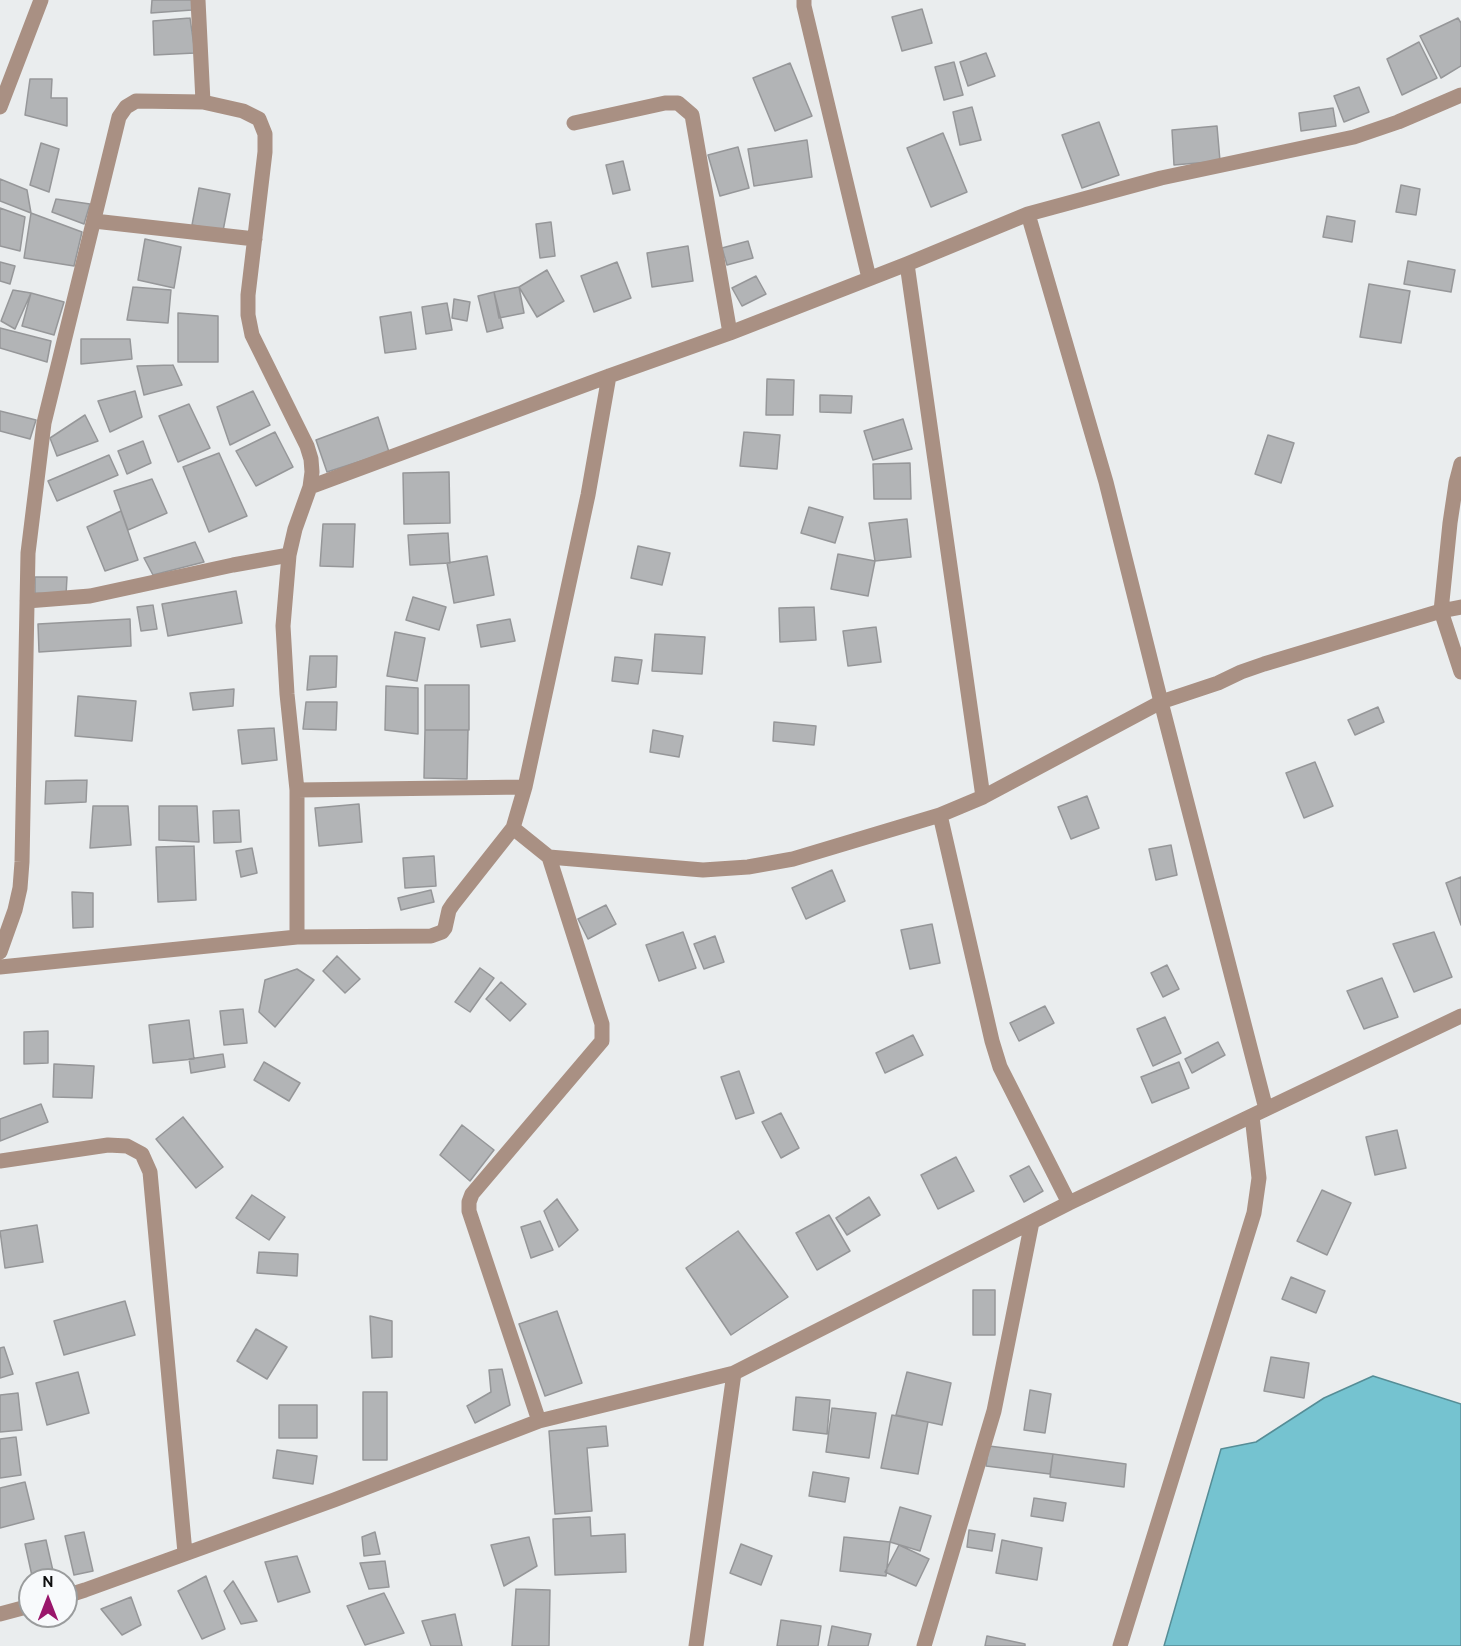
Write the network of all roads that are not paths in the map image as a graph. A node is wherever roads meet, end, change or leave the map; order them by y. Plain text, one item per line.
1 (41, 0) edge
2 (198, 0) edge
3 (804, 0) edge
4 (1461, 95) edge
5 (203, 102) junction
6 (1, 103) edge
7 (574, 123) dead end
8 (1028, 214) junction
9 (94, 221) junction
10 (255, 239) junction
11 (907, 264) junction
12 (870, 278) junction
13 (730, 333) junction
14 (609, 376) junction
15 (1461, 464) edge
16 (310, 487) junction
17 (289, 555) junction
18 (27, 601) junction
19 (1461, 607) edge
20 (1441, 611) junction
21 (1461, 672) edge
22 (1161, 702) junction
23 (525, 787) junction
24 (297, 790) junction
25 (983, 798) junction
26 (940, 815) junction
27 (513, 828) junction
28 (549, 857) junction
29 (297, 937) junction
30 (0, 952) edge
31 (0, 967) edge
32 (1461, 1016) edge
33 (1258, 1113) junction
34 (0, 1161) edge
35 (1069, 1203) junction
36 (1032, 1222) junction
37 (734, 1373) junction
38 (539, 1421) junction
39 (185, 1553) junction
40 (78, 1592) edge
41 (18, 1609) edge
42 (0, 1614) edge
43 (696, 1646) edge
44 (924, 1646) edge
45 (1120, 1646) edge

1 - 6 street
2 - 5 street
3 - 12 street
4 - 8 street
5 - 9 street
5 - 10 street
7 - 13 street
8 - 11 street
8 - 22 street
9 - 10 street
9 - 18 street
10 - 16 street
11 - 12 street
11 - 25 street
12 - 13 street
13 - 14 street
14 - 16 street
14 - 23 street
15 - 20 street
16 - 17 street
17 - 18 street
17 - 24 street
18 - 30 street
19 - 20 street
20 - 21 street
20 - 22 street
22 - 25 street
22 - 33 street
23 - 24 street
23 - 27 street
24 - 29 street
25 - 26 street
26 - 28 street
26 - 35 street
27 - 28 street
27 - 29 street
28 - 38 street
29 - 31 street
32 - 33 street
33 - 35 street
33 - 45 street
34 - 39 street
35 - 36 street
36 - 37 street
36 - 44 street
37 - 38 street
37 - 43 street
38 - 39 street
39 - 40 street
41 - 42 street

